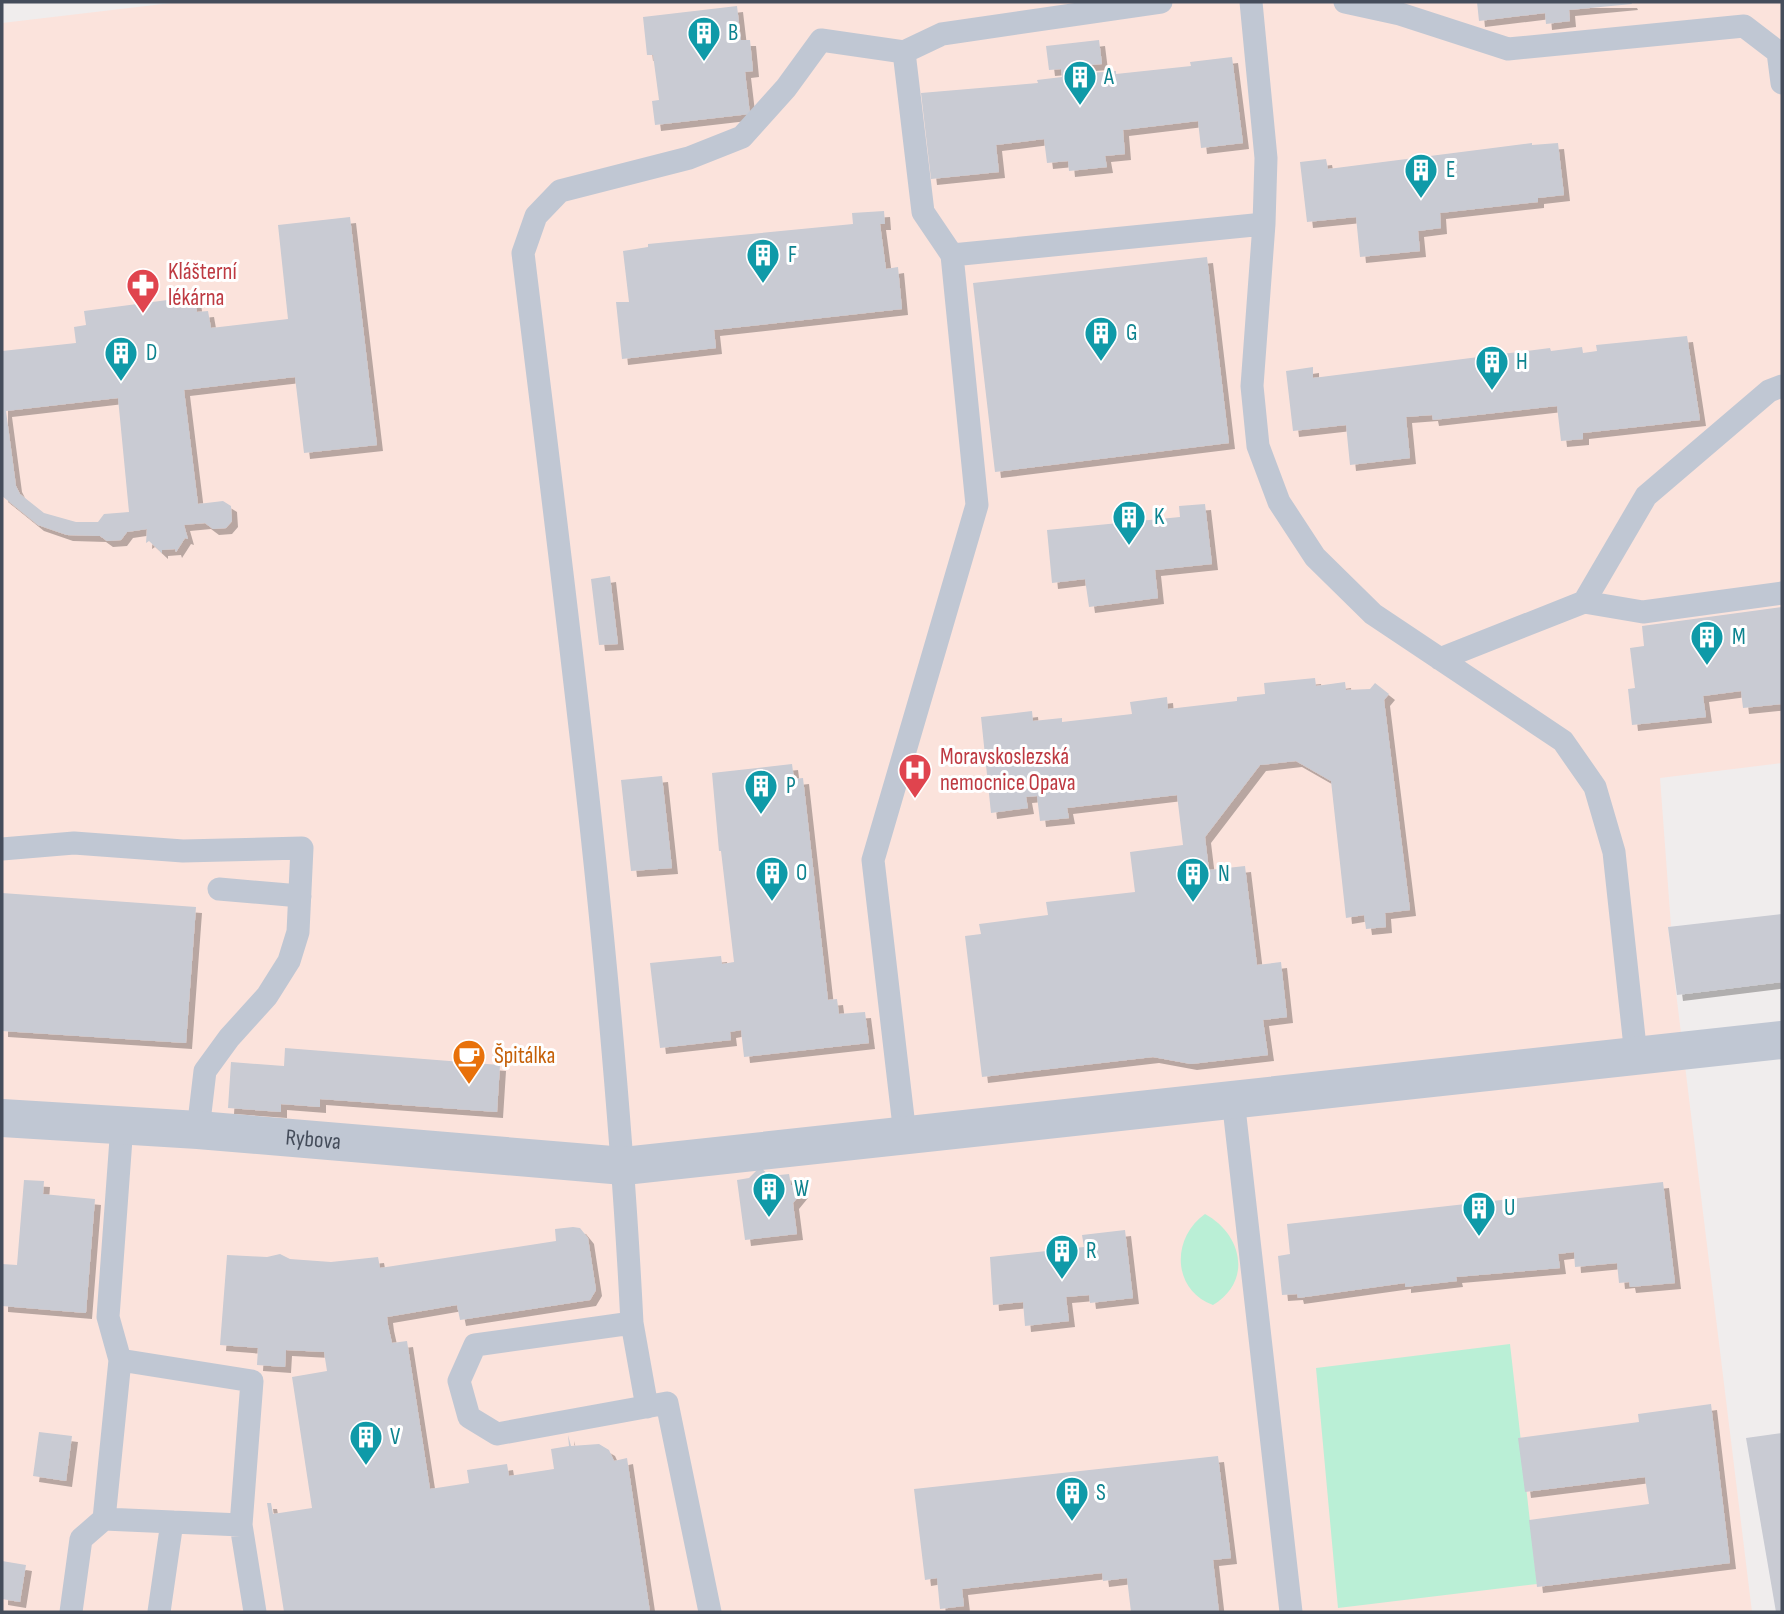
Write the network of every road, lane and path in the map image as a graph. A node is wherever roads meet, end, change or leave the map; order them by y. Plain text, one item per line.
1 (1161, 2) edge
2 (1251, 2) edge
3 (1345, 2) edge
4 (1067, 9) edge
5 (904, 52) junction
6 (1782, 83) edge
7 (1264, 223) junction
8 (952, 256) junction
9 (1782, 386) edge
10 (1782, 593) edge
11 (1584, 601) junction
12 (1440, 659) junction
13 (2, 849) edge
14 (219, 889) dead end
15 (300, 897) junction
16 (1782, 1040) edge
17 (1636, 1056) junction
18 (1233, 1100) junction
19 (2, 1118) edge
20 (122, 1125) junction
21 (198, 1130) junction
22 (905, 1135) junction
23 (624, 1166) junction
24 (632, 1323) junction
25 (120, 1360) junction
26 (647, 1407) junction
27 (104, 1519) junction
28 (172, 1522) junction
29 (241, 1525) junction
30 (71, 1612) edge
31 (159, 1612) edge
32 (256, 1612) edge
33 (710, 1612) edge
34 (1291, 1612) edge

1 - 4 lane
2 - 7 lane
3 - 6 lane
4 - 5 lane
5 - 8 lane
5 - 23 lane
7 - 8 lane
7 - 12 lane
8 - 22 lane
9 - 11 lane
10 - 11 lane
11 - 12 lane
12 - 17 lane
13 - 15 lane
14 - 15 lane
15 - 21 lane
16 - 17 street, Rybova
17 - 18 street, Rybova
18 - 22 street, Rybova
18 - 34 lane
19 - 20 street, Rybova
20 - 21 street, Rybova
20 - 25 lane
21 - 23 street, Rybova
22 - 23 street, Rybova
23 - 24 lane
24 - 26 lane
24 - 26 lane
25 - 27 lane
25 - 29 lane
26 - 33 lane
27 - 28 lane
27 - 30 lane
28 - 29 lane
28 - 31 lane
29 - 32 lane

